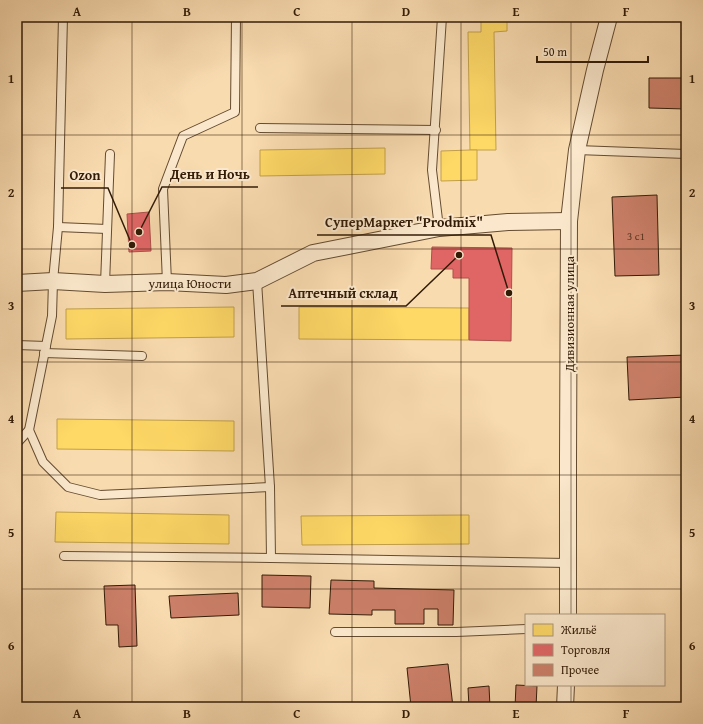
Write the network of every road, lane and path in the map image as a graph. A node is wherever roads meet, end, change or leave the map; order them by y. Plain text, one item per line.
1 (63, 17) edge
2 (236, 17) edge
3 (442, 17) edge
4 (609, 17) edge
5 (260, 128) dead end
6 (436, 130) junction
7 (577, 150) junction
8 (110, 154) dead end
9 (686, 154) edge
10 (569, 221) junction
11 (58, 227) junction
12 (439, 228) junction
13 (107, 229) junction
14 (54, 281) junction
15 (256, 281) junction
16 (167, 282) junction
17 (17, 283) edge
18 (105, 284) junction
19 (17, 345) edge
20 (45, 350) junction
21 (142, 356) dead end
22 (29, 430) junction
23 (17, 443) edge
24 (270, 487) junction
25 (64, 556) dead end
26 (272, 558) junction
27 (567, 563) junction
28 (568, 614) edge
29 (525, 629) edge
30 (335, 632) dead end
31 (566, 686) edge
32 (565, 707) edge

1 - 11 lane
2 - 16 lane
3 - 6 lane
4 - 7 street, Дивизионная улица
5 - 6 lane
6 - 12 lane
7 - 9 lane
7 - 10 street, Дивизионная улица
8 - 13 lane
10 - 12 street, улица Юности
10 - 27 street, Дивизионная улица
11 - 13 lane
11 - 14 lane
12 - 15 street, улица Юности
13 - 18 lane
14 - 17 street, улица Юности
14 - 18 street, улица Юности
14 - 20 lane
15 - 16 street, улица Юности
15 - 24 lane
16 - 18 street, улица Юности
19 - 20 lane
20 - 21 lane
20 - 22 lane
22 - 23 lane
22 - 24 lane
24 - 26 lane
25 - 26 lane
26 - 27 lane
27 - 28 street, Дивизионная улица
29 - 30 lane
31 - 32 street

